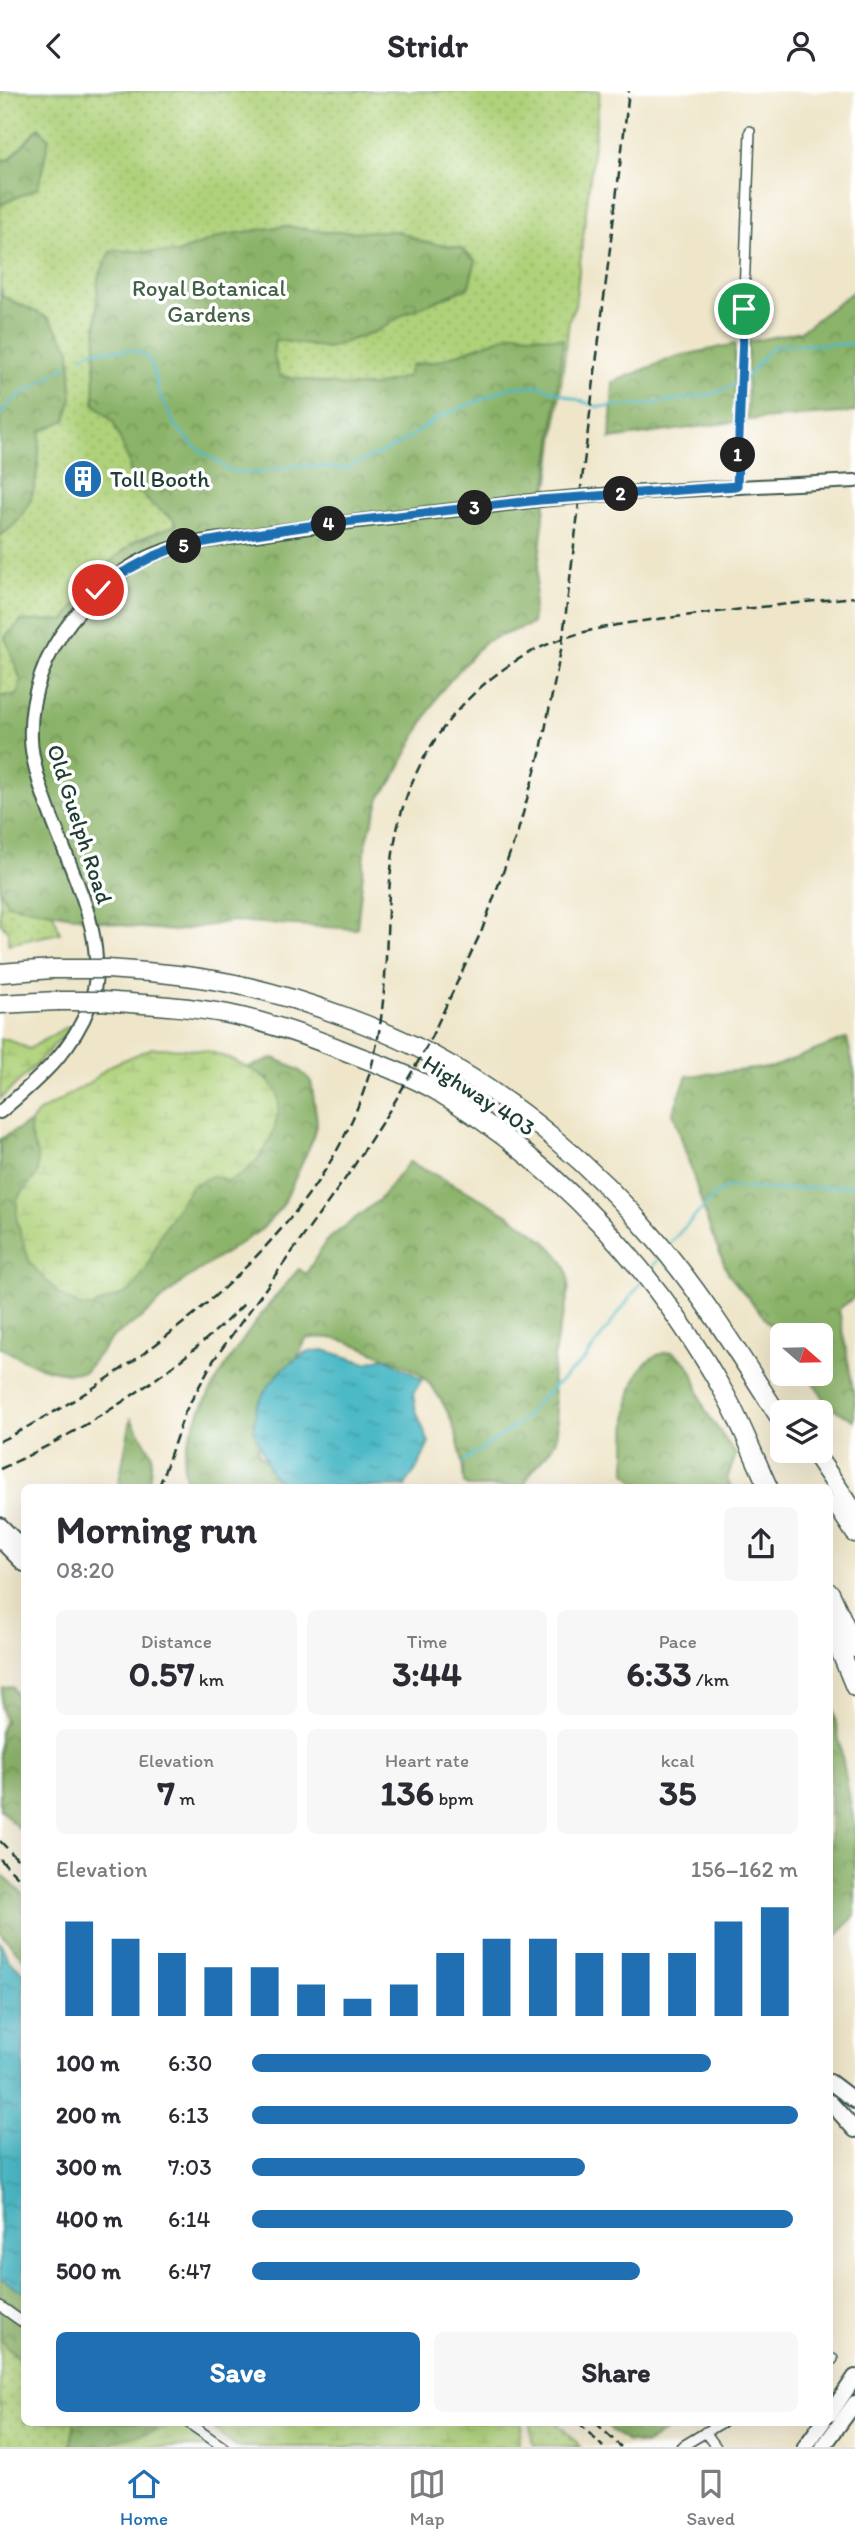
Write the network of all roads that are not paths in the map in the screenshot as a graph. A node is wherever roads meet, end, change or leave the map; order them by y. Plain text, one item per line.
1 (750, 131) dead end
2 (855, 481) edge
3 (737, 486) junction
4 (0, 973) edge
5 (0, 1004) edge
6 (0, 1112) edge
7 (719, 1323) junction
8 (778, 1400) edge
9 (770, 1402) edge
10 (742, 1429) junction
11 (810, 1463) edge
12 (821, 1463) edge
13 (767, 1484) edge
14 (778, 1484) edge
15 (823, 1484) edge
16 (833, 1499) edge
17 (855, 1513) edge
18 (0, 1525) edge
19 (855, 1533) edge
20 (0, 1541) edge
21 (21, 1546) edge
22 (21, 1561) edge
23 (833, 1600) edge
24 (833, 1633) edge
25 (855, 1648) edge
26 (855, 1686) edge
27 (833, 2084) edge
28 (855, 2101) edge
29 (833, 2105) edge
30 (855, 2130) edge
31 (0, 2306) edge
32 (21, 2321) edge
33 (855, 2377) edge
34 (855, 2403) edge
35 (833, 2410) edge
36 (193, 2426) edge
37 (716, 2426) edge
38 (820, 2426) edge
39 (705, 2432) junction
40 (223, 2447) edge
41 (681, 2447) edge
42 (716, 2447) edge
43 (805, 2447) edge
44 (823, 2447) edge

1 - 3 street
2 - 3 street, Old Guelph Road
3 - 6 street, Old Guelph Road, bridge
4 - 7 highway, Highway 403, bridge
5 - 10 highway, Highway 403, bridge
7 - 8 highway
7 - 9 highway, Highway 403
10 - 13 highway, Highway 403
10 - 14 highway
11 - 15 highway
12 - 17 highway
16 - 19 highway
18 - 21 main road
20 - 22 main road
23 - 25 highway
24 - 26 highway
27 - 28 main road
29 - 30 main road
31 - 32 street
33 - 35 main road
34 - 44 main road
36 - 40 street
37 - 39 street
38 - 43 main road
39 - 41 street
39 - 42 street

